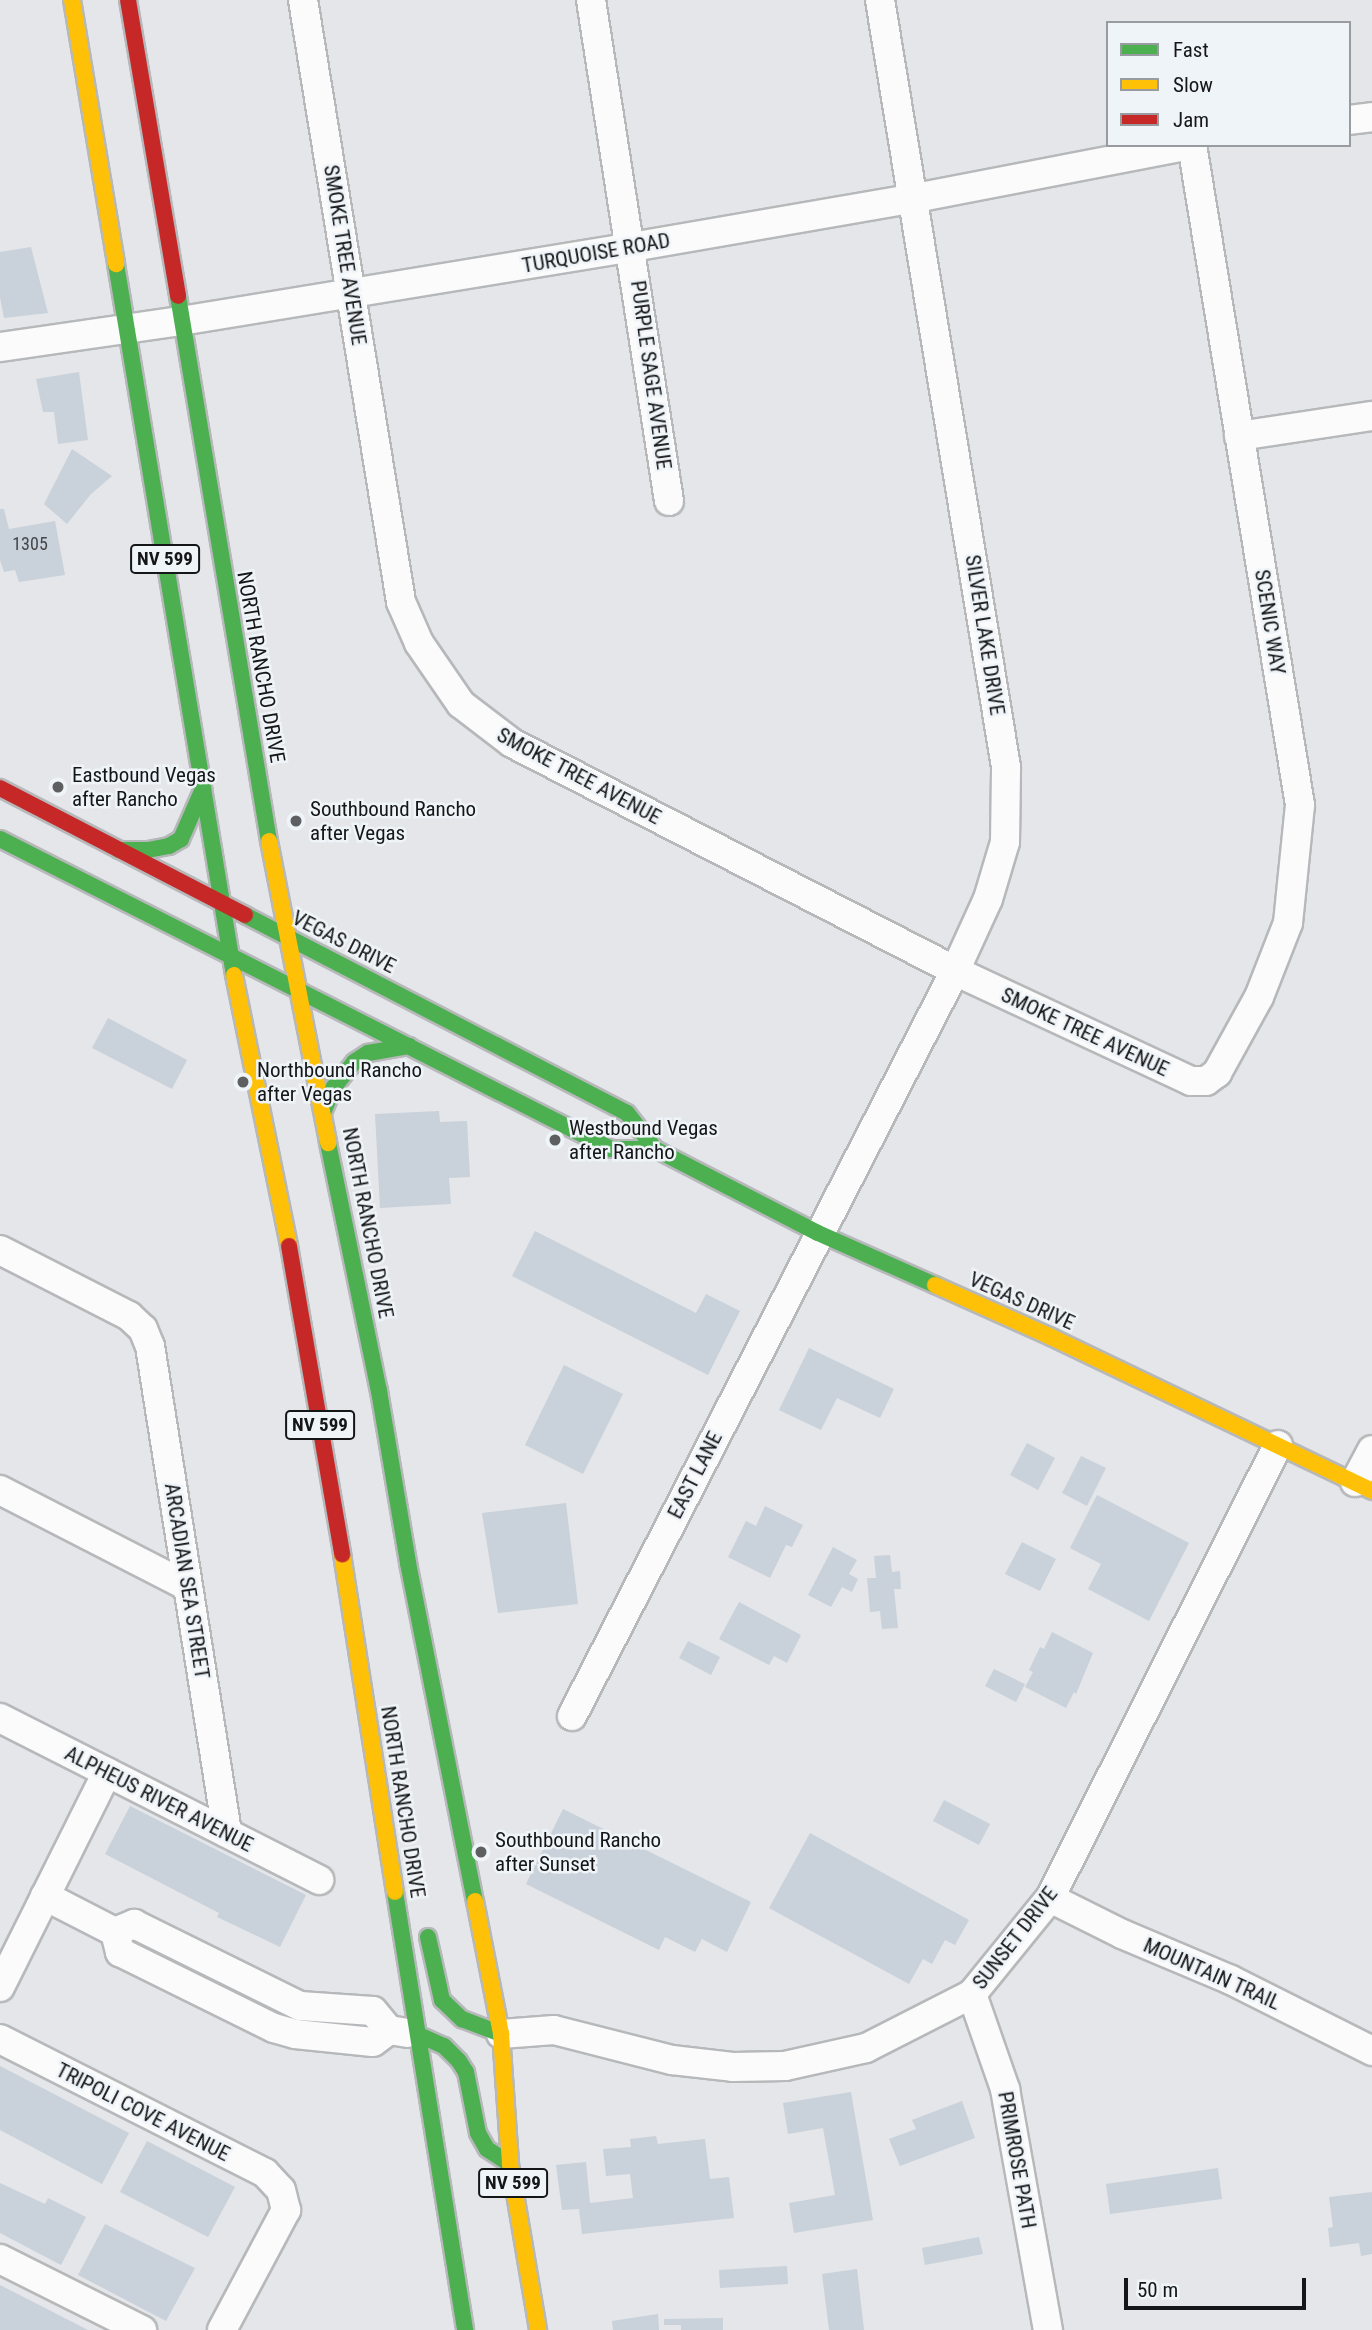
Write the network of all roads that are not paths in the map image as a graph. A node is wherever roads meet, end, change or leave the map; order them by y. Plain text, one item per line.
1 (72, 0) edge
2 (128, 0) edge
3 (303, 0) edge
4 (591, 0) edge
5 (880, 0) edge
6 (1372, 117) edge
7 (1351, 120) edge
8 (1181, 147) edge
9 (1191, 147) edge
10 (915, 198) junction
11 (632, 247) junction
12 (351, 293) junction
13 (181, 321) junction
14 (127, 330) junction
15 (0, 347) edge
16 (1372, 416) edge
17 (1239, 436) junction
18 (669, 500) dead end
19 (0, 788) edge
20 (203, 789) junction
21 (0, 839) edge
22 (119, 850) junction
23 (221, 903) junction
24 (287, 937) junction
25 (230, 956) junction
26 (955, 971) junction
27 (297, 989) junction
28 (409, 1046) junction
29 (1206, 1081) joint
30 (324, 1110) junction
31 (655, 1149) junction
32 (818, 1233) junction
33 (0, 1250) edge
34 (1278, 1445) junction
35 (1372, 1450) edge
36 (1364, 1486) edge
37 (0, 1490) edge
38 (187, 1586) junction
39 (572, 1716) dead end
40 (0, 1718) edge
41 (107, 1772) junction
42 (227, 1833) junction
43 (319, 1880) dead end
44 (46, 1896) junction
45 (397, 1896) junction
46 (1050, 1898) junction
47 (413, 1907) dead end
48 (426, 1924) dead end
49 (0, 1987) edge
50 (972, 1994) junction
51 (501, 2034) junction
52 (419, 2035) junction
53 (0, 2039) edge
54 (1372, 2052) edge
55 (510, 2164) junction
56 (0, 2259) edge
57 (142, 2330) edge
58 (222, 2330) edge
59 (465, 2330) edge
60 (538, 2330) edge
61 (1048, 2330) edge

1 - 14 main road, NORTH RANCHO DRIVE / NV 599
2 - 13 main road, NORTH RANCHO DRIVE / NV 599
3 - 12 street, SMOKE TREE AVENUE
4 - 11 street, PURPLE SAGE AVENUE
5 - 10 street, SILVER LAKE DRIVE
6 - 7 street
8 - 10 street, TURQUOISE ROAD
9 - 17 street, SCENIC WAY
10 - 11 street, TURQUOISE ROAD
10 - 26 street, SILVER LAKE DRIVE
11 - 12 street, TURQUOISE ROAD
11 - 18 street, PURPLE SAGE AVENUE
12 - 13 street, TURQUOISE ROAD
12 - 26 street, SMOKE TREE AVENUE
13 - 14 street, TURQUOISE ROAD
13 - 24 main road, NORTH RANCHO DRIVE / NV 599
14 - 15 street, TURQUOISE ROAD
14 - 20 main road, NORTH RANCHO DRIVE / NV 599
16 - 17 street
17 - 29 street, SCENIC WAY
19 - 22 main road, VEGAS DRIVE
20 - 22 main road
20 - 23 main road, NORTH RANCHO DRIVE / NV 599
21 - 25 main road, VEGAS DRIVE
22 - 23 main road, VEGAS DRIVE
23 - 24 main road, VEGAS DRIVE
23 - 25 main road, NORTH RANCHO DRIVE / NV 599
24 - 27 main road, NORTH RANCHO DRIVE / NV 599
24 - 31 main road, VEGAS DRIVE
25 - 27 main road, VEGAS DRIVE
25 - 45 main road, NORTH RANCHO DRIVE / NV 599
26 - 29 street, SMOKE TREE AVENUE
26 - 32 street, SILVER LAKE DRIVE
27 - 28 main road, VEGAS DRIVE
27 - 30 main road, NORTH RANCHO DRIVE / NV 599
28 - 30 main road
28 - 31 main road, VEGAS DRIVE
30 - 51 main road, NORTH RANCHO DRIVE / NV 599
31 - 32 main road, VEGAS DRIVE
32 - 34 main road, VEGAS DRIVE
32 - 39 street, EAST LANE
33 - 38 street, ARCADIAN SEA STREET
34 - 36 main road, VEGAS DRIVE
34 - 46 street, SUNSET DRIVE
35 - 36 street
37 - 38 street
38 - 42 street, ARCADIAN SEA STREET
40 - 41 street, ALPHEUS RIVER AVENUE
41 - 42 street, ALPHEUS RIVER AVENUE
41 - 44 street
42 - 43 street, ALPHEUS RIVER AVENUE
44 - 49 street
44 - 52 street
45 - 47 main road
45 - 52 main road, NORTH RANCHO DRIVE / NV 599
46 - 50 street, SUNSET DRIVE
46 - 54 street, MOUNTAIN TRAIL
48 - 51 main road
50 - 51 street, SUNSET DRIVE
50 - 61 street, PRIMROSE PATH
51 - 55 main road, NORTH RANCHO DRIVE / NV 599
52 - 55 main road
52 - 59 main road, NORTH RANCHO DRIVE / NV 599
53 - 58 street, TRIPOLI COVE AVENUE
55 - 60 main road, NORTH RANCHO DRIVE / NV 599
56 - 57 street

